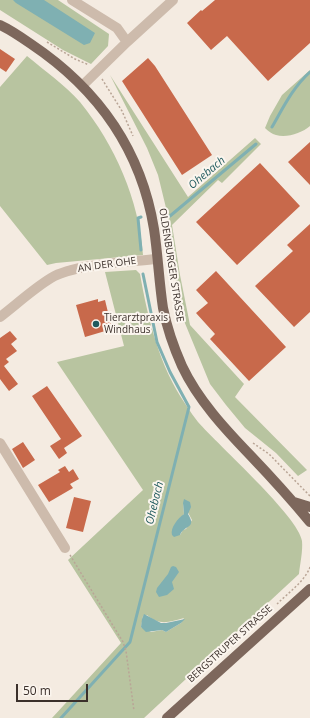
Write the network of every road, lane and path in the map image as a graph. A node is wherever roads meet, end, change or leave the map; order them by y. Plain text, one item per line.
1 (72, 0) edge
2 (173, 0) edge
3 (0, 25) edge
4 (127, 42) junction
5 (83, 85) junction
6 (156, 259) junction
7 (0, 317) edge
8 (0, 443) edge
9 (294, 502) junction
10 (310, 507) edge
11 (310, 522) edge
12 (65, 548) joint
13 (310, 589) edge
14 (134, 711) dead end
15 (167, 718) edge

1 - 4 street
2 - 4 street
3 - 5 main road, OLDENBURGER STRASSE
4 - 5 street
5 - 6 main road, OLDENBURGER STRASSE
6 - 7 street, AN DER OHE
6 - 9 main road, OLDENBURGER STRASSE
8 - 12 street
9 - 10 main road
9 - 11 main road, OLDENBURGER STRASSE
12 - 14 path
13 - 15 main road, BERGSTRUPER STRASSE

